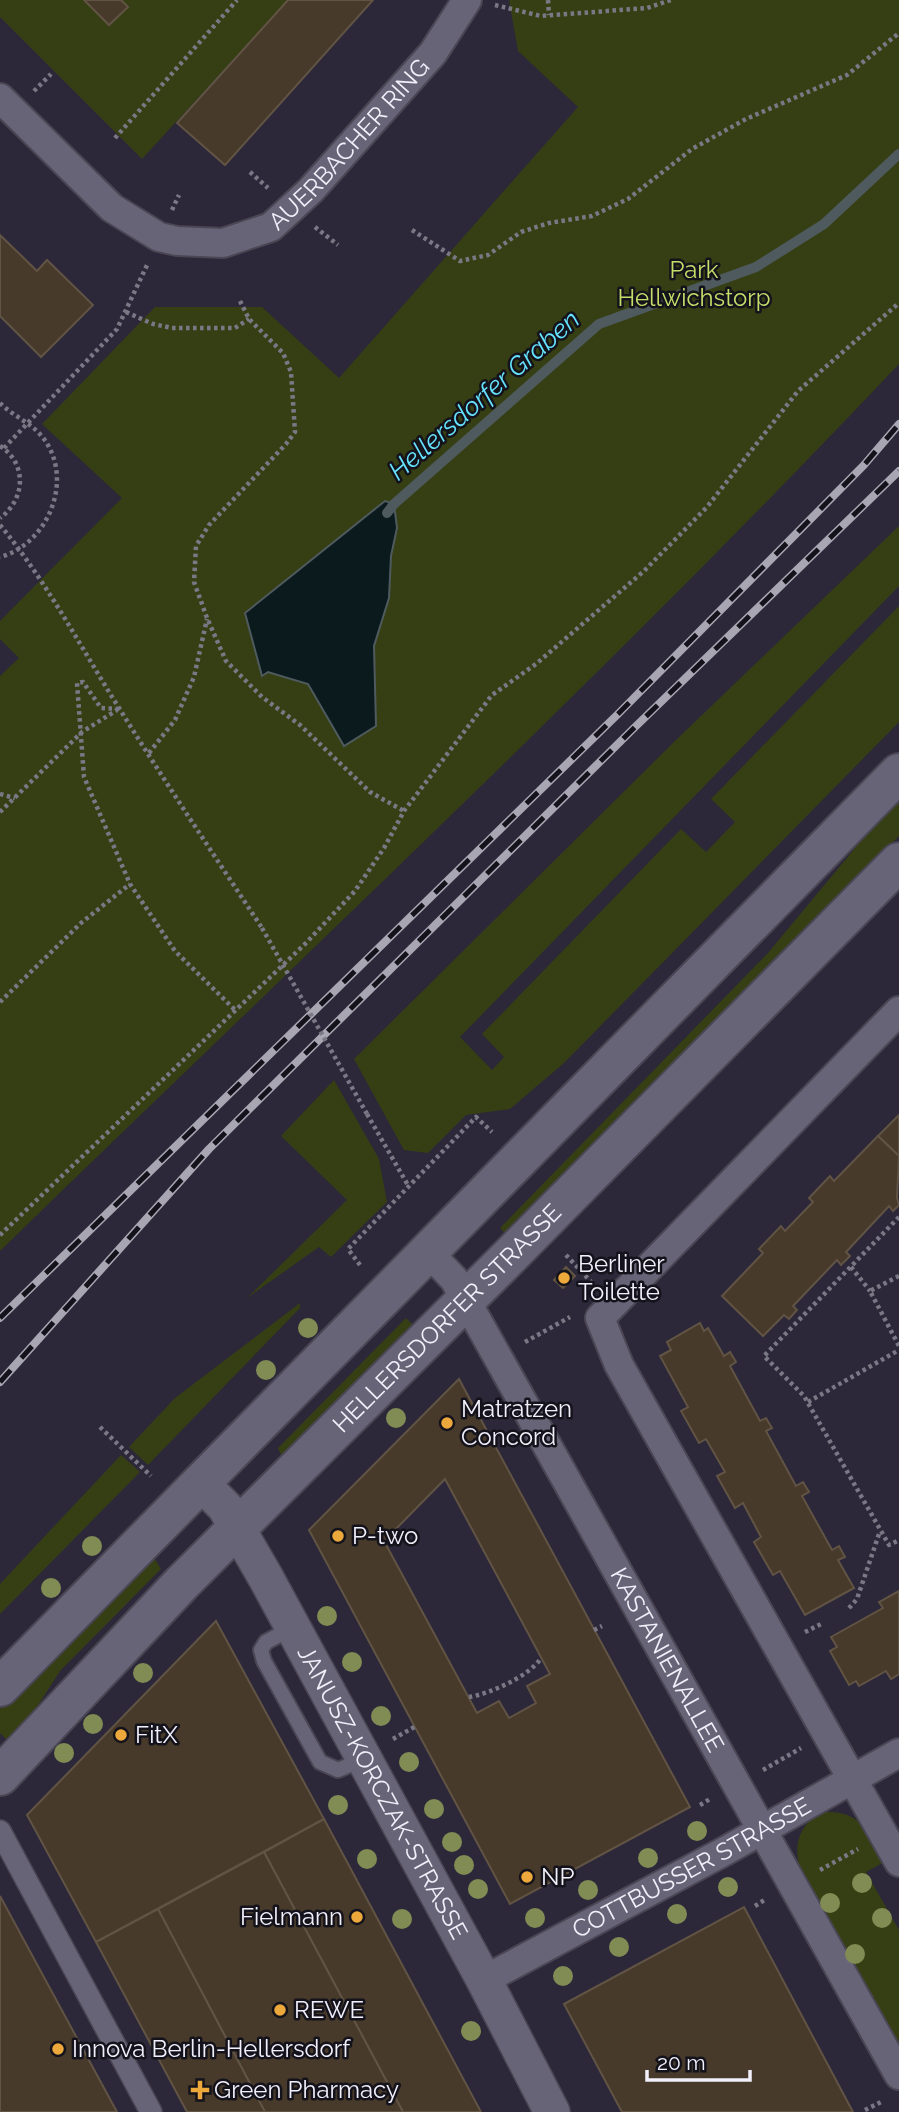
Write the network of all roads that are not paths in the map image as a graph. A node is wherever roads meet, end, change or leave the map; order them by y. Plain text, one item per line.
1 (477, 2) edge
2 (0, 98) edge
3 (899, 773) edge
4 (899, 862) edge
5 (899, 1011) edge
6 (428, 1252) junction
7 (466, 1299) junction
8 (201, 1483) junction
9 (238, 1528) junction
10 (0, 1687) edge
11 (899, 1753) edge
12 (0, 1776) edge
13 (852, 1779) junction
14 (0, 1830) edge
15 (762, 1830) junction
16 (899, 1862) edge
17 (484, 1980) junction
18 (899, 2075) edge
19 (151, 2112) edge
20 (552, 2112) edge

1 - 2 street, AUERBACHER RING
3 - 6 main road
4 - 7 main road, HELLERSDORFER STRASSE
5 - 13 street
6 - 7 street, KASTANIENALLEE
6 - 8 main road
7 - 9 main road, HELLERSDORFER STRASSE
7 - 15 street, KASTANIENALLEE
8 - 9 street, JANUSZ-KORCZAK-STRASSE
8 - 10 main road
9 - 12 main road, HELLERSDORFER STRASSE
9 - 17 street, JANUSZ-KORCZAK-STRASSE
11 - 13 street, COTTBUSSER STRASSE
13 - 15 street, COTTBUSSER STRASSE
13 - 16 street
14 - 19 street
15 - 17 street, COTTBUSSER STRASSE
15 - 18 street, KASTANIENALLEE
17 - 20 street, JANUSZ-KORCZAK-STRASSE

